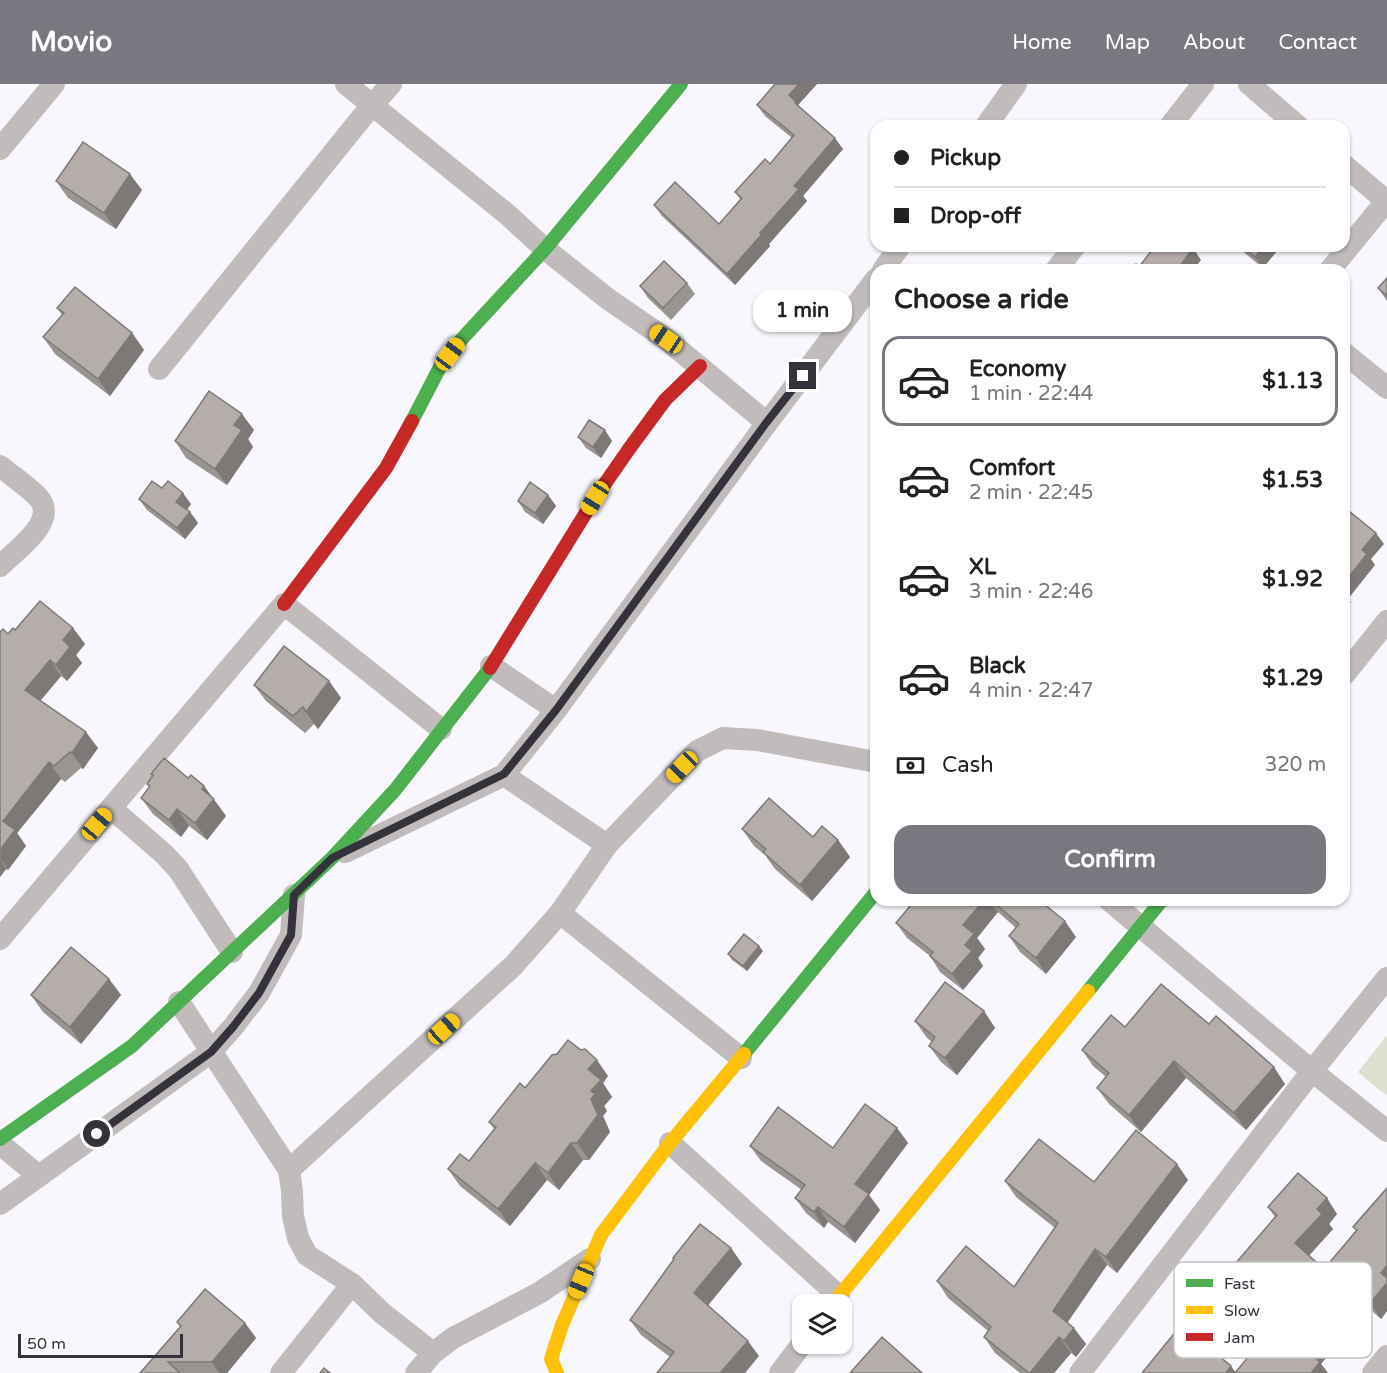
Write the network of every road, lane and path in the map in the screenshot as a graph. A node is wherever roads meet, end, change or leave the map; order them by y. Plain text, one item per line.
1 (54, 84) edge
2 (346, 84) edge
3 (391, 84) edge
4 (681, 84) edge
5 (1016, 84) edge
6 (1203, 84) edge
7 (1249, 84) edge
8 (372, 106) junction
9 (990, 120) edge
10 (1175, 120) edge
11 (1291, 120) edge
12 (0, 149) edge
13 (1350, 170) edge
14 (1387, 200) edge
15 (1350, 245) edge
16 (545, 249) junction
17 (1070, 252) edge
18 (1345, 252) edge
19 (1061, 264) edge
20 (1335, 264) edge
21 (870, 289) edge
22 (1350, 358) edge
23 (700, 366) junction
24 (159, 369) dead end
25 (1387, 388) edge
26 (766, 423) junction
27 (0, 466) edge
28 (0, 566) edge
29 (284, 604) junction
30 (1387, 621) edge
31 (491, 666) junction
32 (1350, 667) edge
33 (556, 710) junction
34 (441, 729) junction
35 (870, 761) edge
36 (504, 774) junction
37 (111, 808) junction
38 (607, 845) junction
39 (332, 858) junction
40 (294, 895) junction
41 (870, 899) edge
42 (1116, 906) edge
43 (1157, 906) edge
44 (560, 913) junction
45 (1141, 926) junction
46 (0, 939) edge
47 (232, 952) junction
48 (1387, 978) edge
49 (179, 1002) junction
50 (211, 1052) junction
51 (741, 1058) junction
52 (1312, 1071) junction
53 (1387, 1131) edge
54 (0, 1139) edge
55 (670, 1143) junction
56 (0, 1144) edge
57 (289, 1170) junction
58 (39, 1176) junction
59 (0, 1204) edge
60 (590, 1259) junction
61 (352, 1284) junction
62 (829, 1294) edge
63 (842, 1294) edge
64 (433, 1353) junction
65 (794, 1354) edge
66 (1387, 1356) edge
67 (552, 1368) edge
68 (281, 1373) edge
69 (416, 1373) edge
70 (780, 1373) edge
71 (1080, 1373) edge
72 (1373, 1373) edge

1 - 12 street
2 - 8 street
3 - 8 street
4 - 16 street
5 - 9 street
6 - 10 street
7 - 11 street
8 - 16 street
8 - 24 street
13 - 14 street
14 - 15 street
16 - 23 street
16 - 29 street
17 - 19 street
18 - 20 street
21 - 26 street
22 - 25 street
23 - 26 street
23 - 31 street
26 - 33 street
27 - 28 street
29 - 34 street
29 - 37 street
30 - 32 street
31 - 33 street
31 - 34 street
33 - 36 street
34 - 39 street
35 - 38 street
36 - 38 street
36 - 39 street
37 - 46 street
37 - 47 street
38 - 44 street
39 - 40 street
40 - 47 street
40 - 50 street
41 - 51 street
42 - 45 street
43 - 45 street
44 - 51 street
44 - 57 street
45 - 52 street
45 - 63 street
47 - 49 street
48 - 52 street
49 - 50 street
49 - 54 street
50 - 57 street
50 - 58 street
51 - 55 street
52 - 53 street
52 - 71 street
55 - 60 street
55 - 62 street
56 - 58 street
57 - 61 street
58 - 59 street
60 - 64 street
60 - 67 street
61 - 64 street
61 - 68 street
64 - 69 street
65 - 70 street
66 - 72 street

